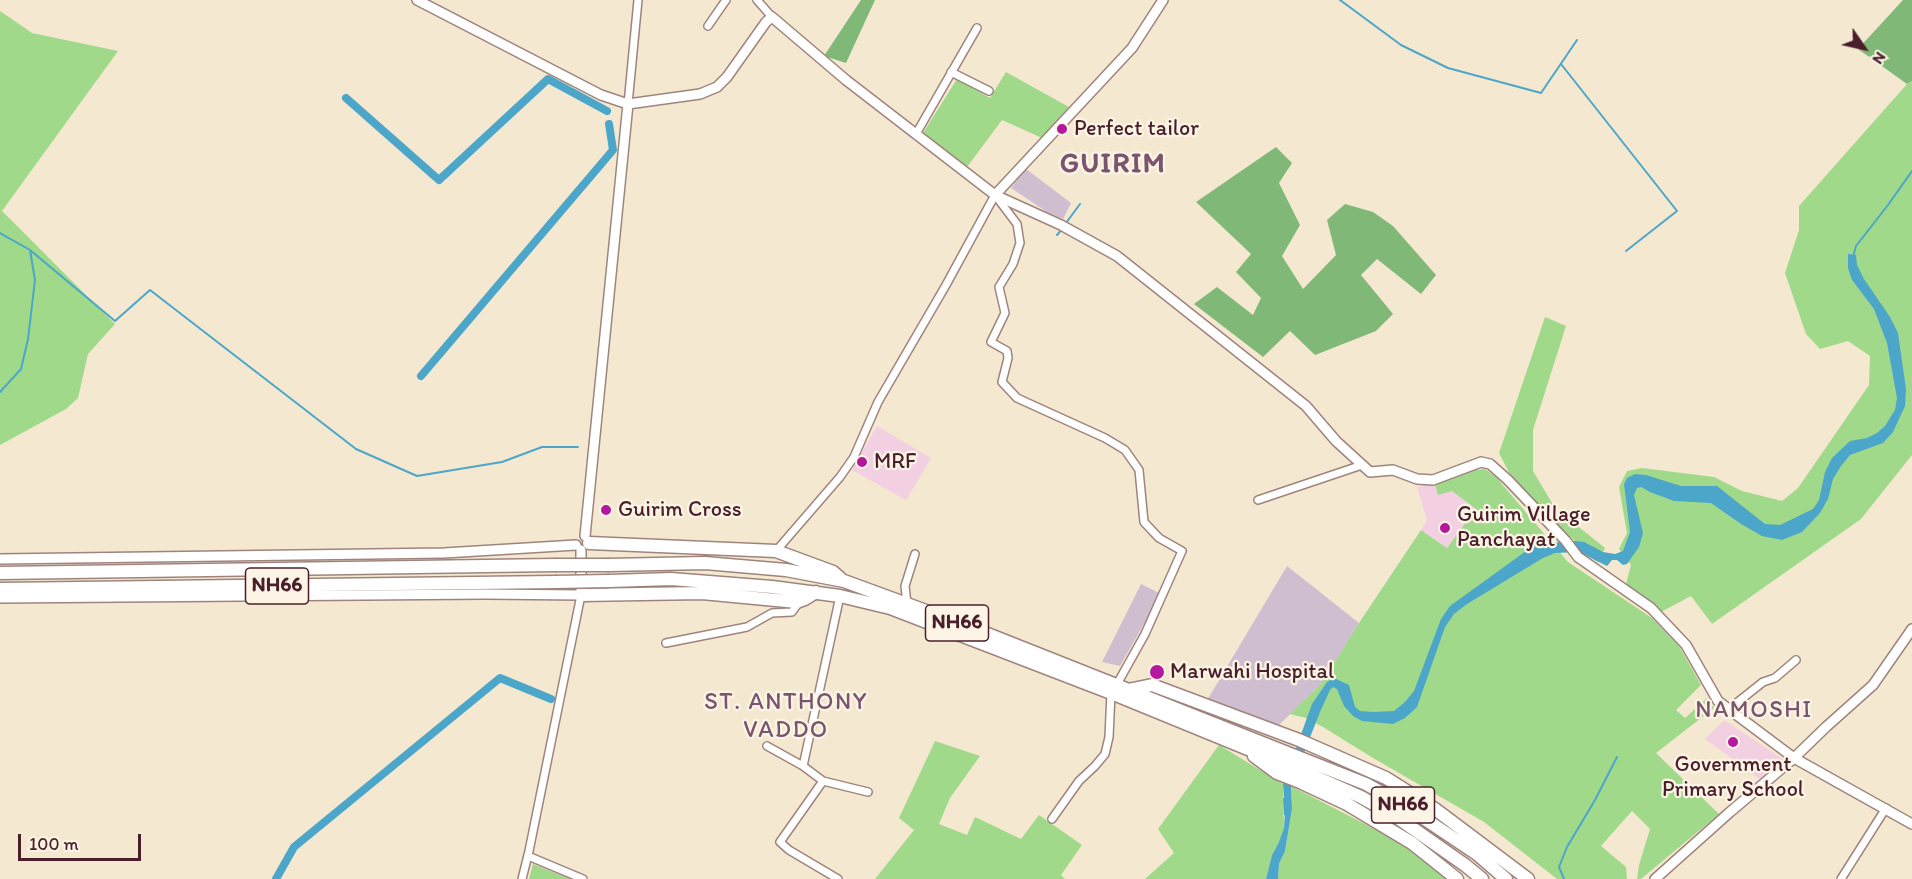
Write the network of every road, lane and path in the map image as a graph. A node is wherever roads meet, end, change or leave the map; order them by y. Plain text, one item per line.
1 (417, 0) edge
2 (638, 0) edge
3 (726, 0) edge
4 (757, 0) edge
5 (1163, 0) edge
6 (772, 17) junction
7 (708, 26) dead end
8 (977, 28) dead end
9 (951, 72) junction
10 (989, 90) dead end
11 (628, 104) junction
12 (916, 134) junction
13 (995, 195) junction
14 (1362, 465) junction
15 (1258, 500) dead end
16 (583, 544) junction
17 (776, 551) junction
18 (915, 554) dead end
19 (0, 560) edge
20 (0, 573) edge
21 (844, 581) junction
22 (0, 589) edge
23 (816, 592) junction
24 (581, 595) junction
25 (840, 596) junction
26 (0, 598) edge
27 (799, 602) junction
28 (907, 604) junction
29 (1912, 629) edge
30 (666, 643) dead end
31 (1796, 660) dead end
32 (1118, 690) junction
33 (1729, 709) junction
34 (1240, 745) junction
35 (767, 746) dead end
36 (1794, 758) junction
37 (803, 765) junction
38 (823, 781) junction
39 (868, 792) dead end
40 (1886, 808) junction
41 (1052, 819) dead end
42 (1912, 824) edge
43 (528, 856) junction
44 (522, 879) edge
45 (583, 879) edge
46 (838, 879) edge
47 (1457, 879) edge
48 (1482, 879) edge
49 (1506, 879) edge
50 (1528, 879) edge
51 (1655, 879) edge
52 (1841, 879) edge

1 - 11 street
2 - 11 street
3 - 7 street
4 - 6 street
5 - 13 street
6 - 11 street
6 - 12 street
8 - 9 street
9 - 10 street
9 - 12 street
11 - 16 street
12 - 13 street
13 - 14 street
13 - 17 street
13 - 32 street
14 - 15 street
14 - 33 street
16 - 17 highway
16 - 19 street
16 - 24 street
17 - 21 highway
18 - 28 street
20 - 21 highway, NH66, bridge
21 - 28 highway, NH66
22 - 23 highway, NH66, bridge
23 - 25 highway, NH66
23 - 27 highway
24 - 26 street
24 - 27 highway
24 - 43 street
25 - 32 highway, NH66
25 - 37 street
27 - 30 street
28 - 32 highway, NH66
29 - 36 street
31 - 33 street
32 - 34 highway, NH66
32 - 41 street
32 - 49 highway, NH66
32 - 50 highway
33 - 36 street
34 - 47 highway
34 - 48 highway, NH66
35 - 37 street
36 - 40 street
36 - 51 street
37 - 38 street
38 - 39 street
38 - 46 street
40 - 42 street
40 - 52 street
43 - 44 street
43 - 45 street

